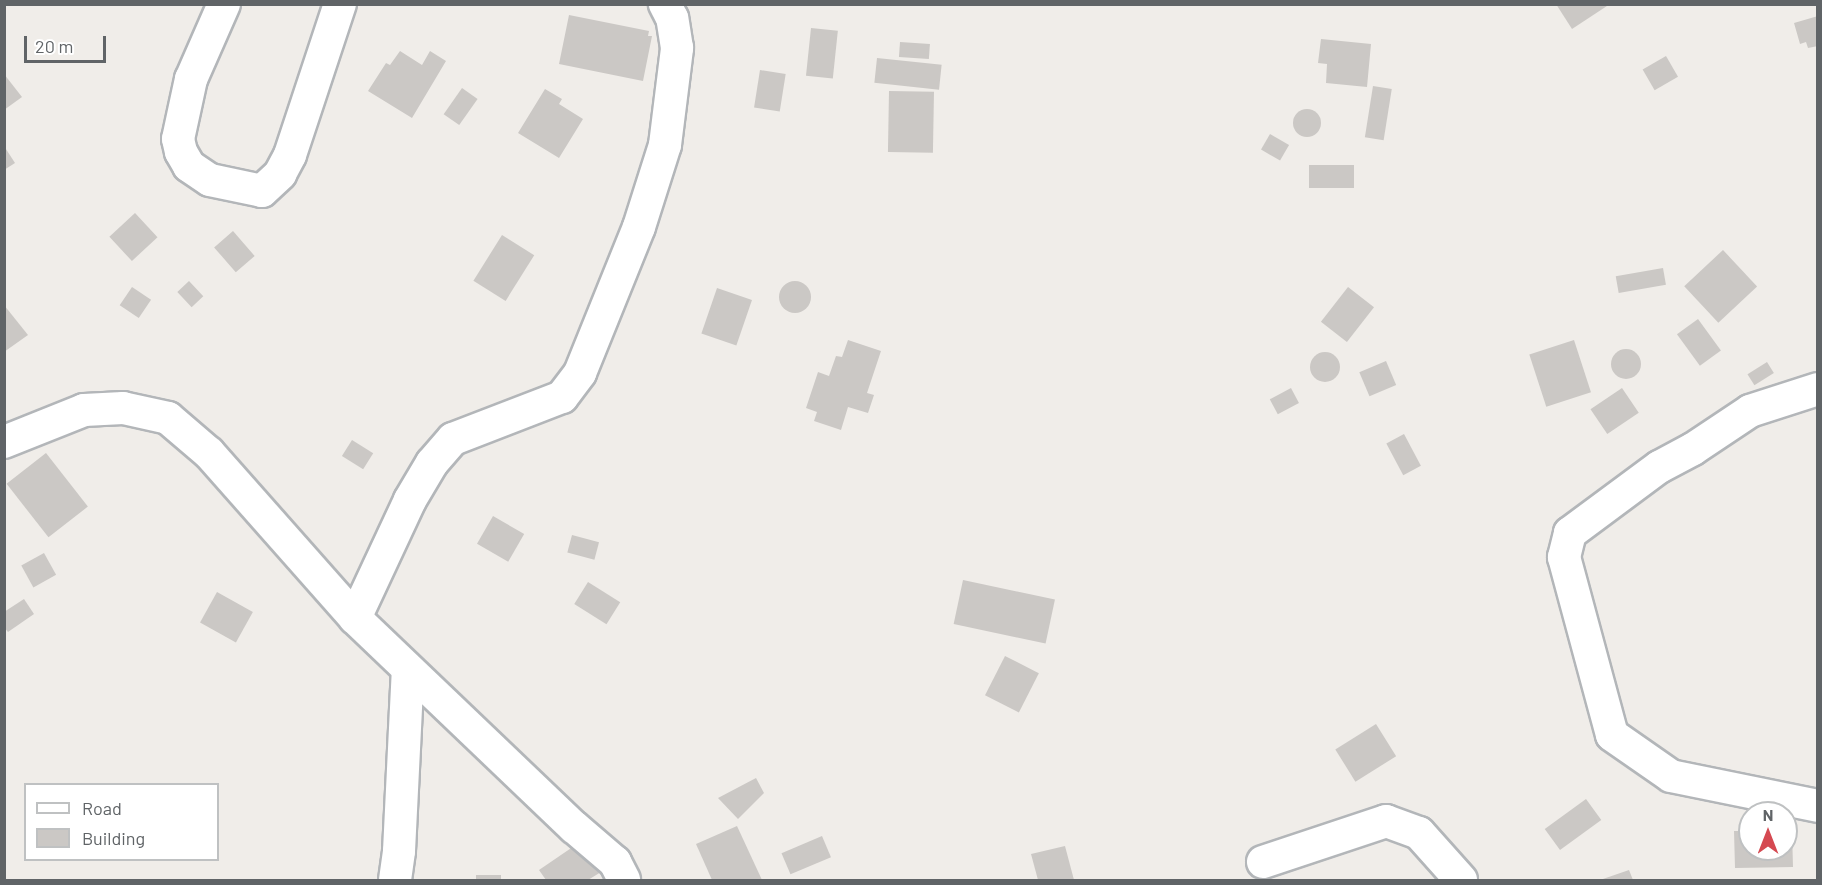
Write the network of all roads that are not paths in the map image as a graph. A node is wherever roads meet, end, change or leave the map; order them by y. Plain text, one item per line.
1 (224, 4) edge
2 (340, 4) edge
3 (665, 4) edge
4 (1818, 388) edge
5 (4, 442) edge
6 (355, 618) junction
7 (408, 670) junction
8 (1818, 806) edge
9 (1263, 862) dead end
10 (395, 880) edge
11 (624, 880) edge
12 (1461, 880) edge

1 - 2 street
3 - 6 street
4 - 8 street
5 - 6 street
6 - 7 street
7 - 10 street
7 - 11 street
9 - 12 street

